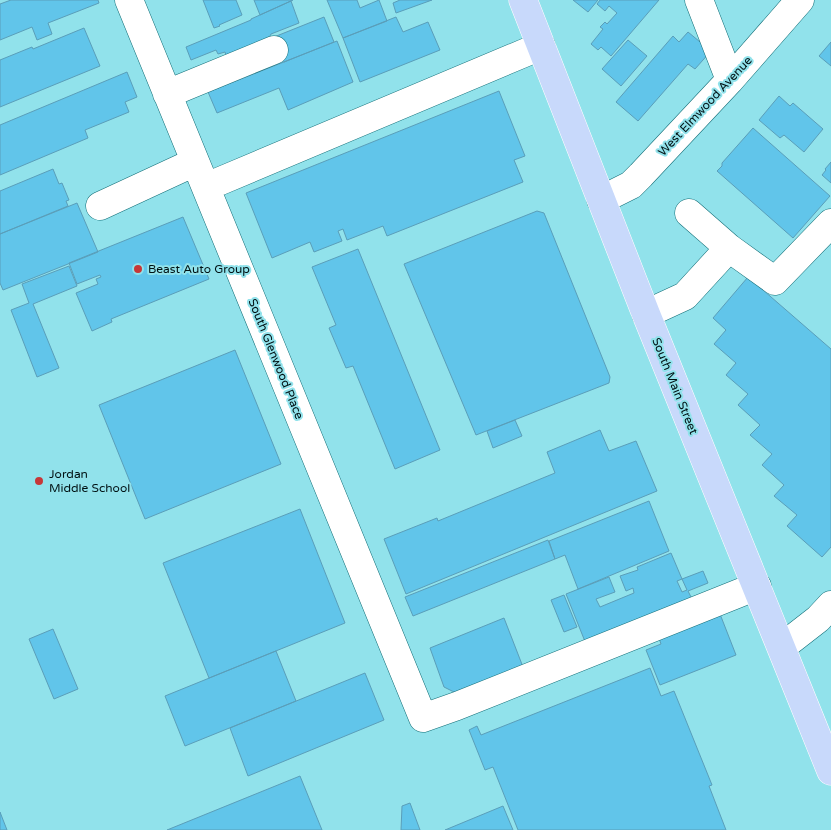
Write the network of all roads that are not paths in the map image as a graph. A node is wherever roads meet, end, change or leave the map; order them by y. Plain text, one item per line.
1 (129, 0) edge
2 (523, 0) edge
3 (699, 0) edge
4 (800, 0) edge
5 (541, 46) junction
6 (274, 50) dead end
7 (730, 80) junction
8 (167, 94) junction
9 (196, 162) junction
10 (206, 187) junction
11 (601, 200) junction
12 (100, 206) dead end
13 (689, 213) dead end
14 (831, 223) edge
15 (729, 248) junction
16 (646, 314) junction
17 (757, 586) junction
18 (831, 605) edge
19 (782, 647) junction
20 (831, 771) edge

1 - 8 street, South Glenwood Place
2 - 5 main road, South Main Street
3 - 7 street
4 - 7 street, West Elmwood Avenue
5 - 10 street
5 - 11 main road, South Main Street
6 - 8 street
7 - 11 street, West Elmwood Avenue
8 - 9 street, South Glenwood Place
9 - 10 street, South Glenwood Place
9 - 12 street
10 - 17 street, South Glenwood Place
11 - 16 main road, South Main Street
13 - 15 street
14 - 15 street
15 - 16 street
16 - 17 main road, South Main Street
17 - 19 main road, South Main Street
18 - 19 street
19 - 20 main road, South Main Street

